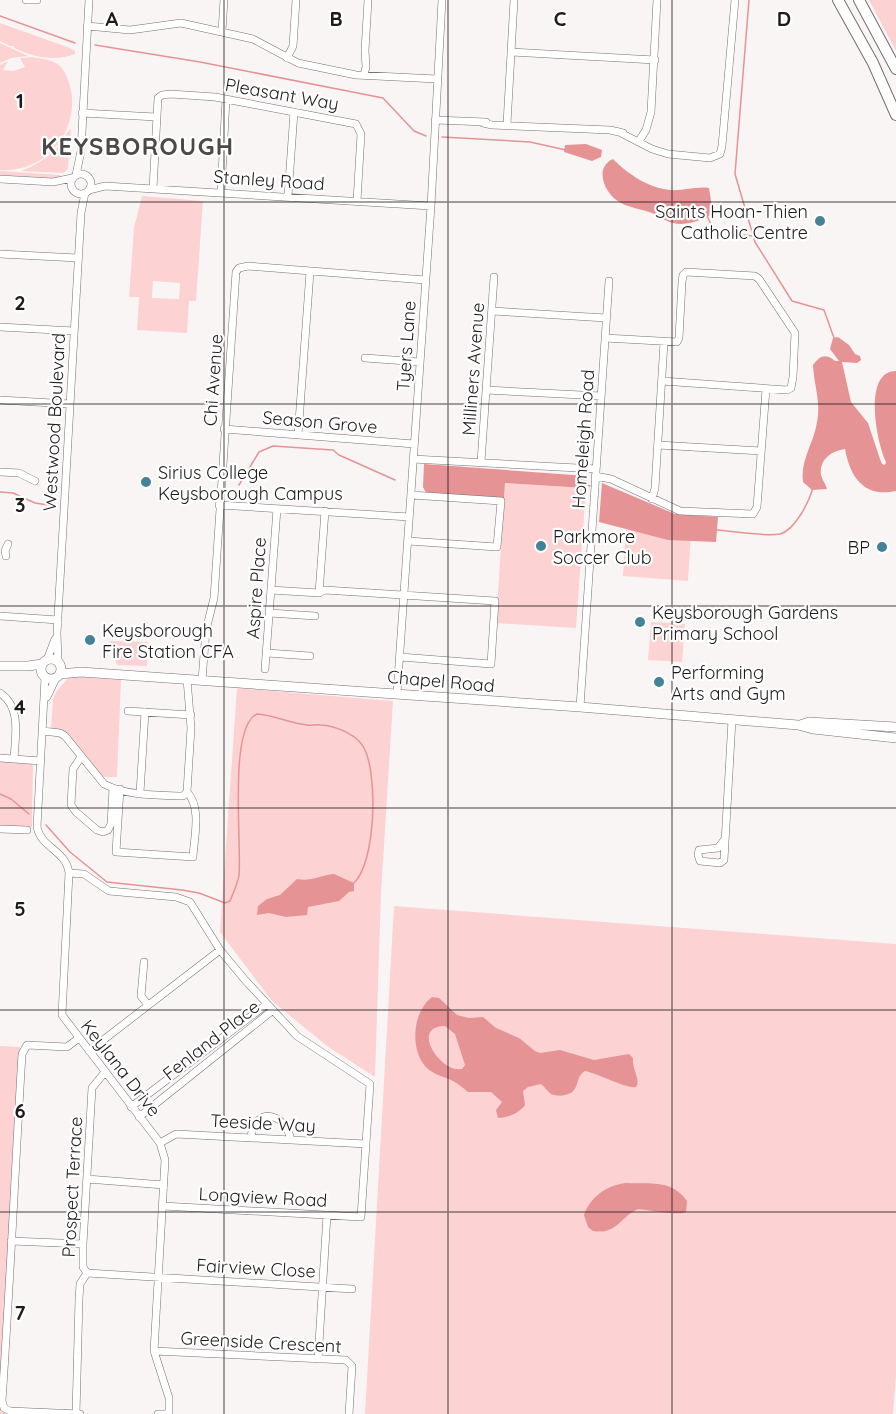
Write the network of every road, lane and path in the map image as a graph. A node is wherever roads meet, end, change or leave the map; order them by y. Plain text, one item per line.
1 (26, 0) edge
2 (37, 0) edge
3 (89, 0) edge
4 (224, 0) edge
5 (296, 0) edge
6 (369, 0) edge
7 (442, 0) edge
8 (515, 0) edge
9 (658, 0) edge
10 (735, 0) edge
11 (838, 0) edge
12 (859, 0) edge
13 (87, 26) junction
14 (222, 31) junction
15 (512, 52) junction
16 (287, 58) junction
17 (655, 60) junction
18 (896, 69) edge
19 (364, 72) junction
20 (437, 79) junction
21 (226, 99) junction
22 (294, 112) junction
23 (82, 113) junction
24 (896, 114) edge
25 (156, 117) junction
26 (435, 120) junction
27 (507, 121) junction
28 (640, 139) junction
29 (81, 151) junction
30 (74, 177) junction
31 (88, 178) junction
32 (0, 179) edge
33 (53, 182) junction
34 (105, 186) junction
35 (153, 188) junction
36 (74, 191) junction
37 (87, 191) junction
38 (221, 192) junction
39 (288, 196) junction
40 (357, 201) junction
41 (430, 206) junction
42 (81, 213) junction
43 (0, 254) edge
44 (78, 258) junction
45 (310, 272) junction
46 (494, 277) dead end
47 (425, 280) junction
48 (609, 280) dead end
49 (492, 311) junction
50 (606, 318) junction
51 (0, 327) edge
52 (74, 331) junction
53 (605, 338) junction
54 (664, 342) junction
55 (364, 358) dead end
56 (420, 362) junction
57 (662, 381) junction
58 (766, 389) junction
59 (486, 390) junction
60 (601, 396) junction
61 (0, 400) edge
62 (70, 404) junction
63 (224, 429) junction
64 (298, 435) junction
65 (414, 444) junction
66 (658, 445) junction
67 (761, 451) junction
68 (413, 459) junction
69 (481, 462) junction
70 (0, 472) edge
71 (596, 472) junction
72 (35, 481) dead end
73 (411, 495) junction
74 (652, 499) junction
75 (219, 505) junction
76 (277, 509) junction
77 (325, 511) junction
78 (409, 517) junction
79 (408, 541) junction
80 (271, 590) junction
81 (319, 593) junction
82 (404, 595) junction
83 (270, 613) junction
84 (0, 616) edge
85 (315, 616) dead end
86 (58, 620) junction
87 (57, 633) junction
88 (267, 653) junction
89 (310, 656) dead end
90 (400, 657) junction
91 (44, 662) junction
92 (5, 666) edge
93 (266, 669) dead end
94 (59, 670) junction
95 (43, 677) junction
96 (187, 679) junction
97 (202, 680) junction
98 (0, 693) edge
99 (397, 693) junction
100 (580, 707) junction
101 (128, 711) dead end
102 (145, 712) junction
103 (43, 713) junction
104 (191, 715) junction
105 (732, 720) junction
106 (798, 725) junction
107 (896, 728) edge
108 (43, 731) junction
109 (896, 738) edge
110 (81, 757) junction
111 (0, 758) edge
112 (14, 759) junction
113 (41, 761) junction
114 (116, 789) junction
115 (187, 792) junction
116 (140, 793) junction
117 (0, 829) edge
118 (27, 830) dead end
119 (725, 839) junction
120 (69, 873) junction
121 (220, 950) junction
122 (144, 962) dead end
123 (267, 1004) junction
124 (148, 1005) junction
125 (273, 1010) junction
126 (79, 1038) junction
127 (89, 1051) junction
128 (105, 1072) junction
129 (131, 1107) junction
130 (139, 1117) junction
131 (250, 1137) junction
132 (291, 1140) junction
133 (160, 1143) junction
134 (366, 1144) junction
135 (87, 1179) junction
136 (164, 1185) junction
137 (163, 1206) junction
138 (327, 1215) junction
139 (11, 1241) junction
140 (83, 1244) junction
141 (87, 1273) junction
142 (158, 1278) junction
143 (322, 1287) junction
144 (352, 1289) dead end
145 (154, 1351) junction
146 (318, 1359) junction
147 (78, 1414) edge
148 (158, 1414) edge
149 (169, 1414) edge
150 (349, 1414) edge

1 - 2 street
3 - 13 street
4 - 14 street
5 - 16 street
6 - 19 street
7 - 20 street, Tyers Lane
8 - 15 street
9 - 17 street
10 - 28 street
11 - 24 main road
12 - 18 main road
13 - 14 street
13 - 23 street
14 - 16 street
15 - 17 street
15 - 27 street
16 - 19 street
17 - 28 street
19 - 20 street
20 - 26 street, Tyers Lane
21 - 22 street, Pleasant Way
21 - 25 street, Pleasant Way
21 - 38 street
22 - 39 street
22 - 40 street, Pleasant Way
23 - 25 street
23 - 29 street
25 - 35 street
26 - 27 street
26 - 41 street, Tyers Lane
27 - 28 street
29 - 30 street
29 - 31 street
30 - 31 street
30 - 33 street
30 - 36 street
31 - 34 street, Stanley Road
31 - 37 street
32 - 33 street
33 - 36 street
34 - 35 street, Stanley Road
34 - 37 street, Stanley Road
35 - 38 street, Stanley Road
36 - 37 street
36 - 42 street, Westwood Boulevard
37 - 42 street, Westwood Boulevard
38 - 39 street, Stanley Road
39 - 40 street, Stanley Road
40 - 41 street, Stanley Road
41 - 47 street, Tyers Lane
42 - 44 street, Westwood Boulevard
43 - 44 street
44 - 52 street, Westwood Boulevard
45 - 47 street, Chi Avenue
45 - 63 street, Chi Avenue
45 - 64 street
46 - 49 street, Milliners Avenue
47 - 56 street, Tyers Lane
48 - 50 street, Homeleigh Road
49 - 50 street
49 - 59 street, Milliners Avenue
50 - 53 street, Homeleigh Road
51 - 52 street
52 - 62 street, Westwood Boulevard
53 - 54 street
53 - 60 street, Homeleigh Road
54 - 57 street
54 - 58 street
55 - 56 street
56 - 65 street, Tyers Lane
57 - 58 street
57 - 66 street
58 - 67 street
59 - 60 street
59 - 69 street, Milliners Avenue
60 - 71 street, Homeleigh Road
61 - 62 street
62 - 86 street, Westwood Boulevard
63 - 64 street, Season Grove
63 - 75 street, Chi Avenue
64 - 65 street, Season Grove
65 - 68 street, Tyers Lane
66 - 67 street
66 - 74 street
67 - 74 street
68 - 69 street
68 - 73 street, Tyers Lane
69 - 71 street
70 - 72 street
71 - 74 street
71 - 100 street, Homeleigh Road
73 - 78 street, Tyers Lane
73 - 79 street
75 - 76 street
75 - 97 street, Chi Avenue
76 - 77 street
76 - 80 street, Aspire Place
77 - 78 street
77 - 81 street
78 - 79 street, Tyers Lane
79 - 82 street, Tyers Lane
80 - 81 street
80 - 83 street, Aspire Place
81 - 82 street
82 - 90 street, Tyers Lane
82 - 90 street
83 - 85 street
83 - 88 street, Aspire Place
84 - 86 street
86 - 87 street, Westwood Boulevard
87 - 91 street, Westwood Boulevard
87 - 94 street, Westwood Boulevard
88 - 89 street
88 - 93 street, Aspire Place
90 - 99 street, Tyers Lane
91 - 92 main road
91 - 94 main road
91 - 95 main road
92 - 95 main road
94 - 95 main road
94 - 96 main road, Chapel Road
94 - 103 street
95 - 103 street
96 - 97 main road, Chapel Road
96 - 104 street
97 - 99 main road, Chapel Road
98 - 112 street
99 - 100 main road, Chapel Road
100 - 105 main road, Chapel Road
101 - 102 street
102 - 104 street
102 - 116 street
103 - 108 street
104 - 115 street
105 - 106 main road, Chapel Road
105 - 119 street
106 - 107 main road, Chapel Road
106 - 109 main road, Chapel Road
108 - 110 street
108 - 113 street
110 - 114 street
110 - 114 street
111 - 112 street
112 - 113 street
113 - 120 street
114 - 115 street
114 - 116 street
115 - 116 street
117 - 118 street
119 - 119 street
120 - 121 street
120 - 126 street, Keylana Drive
121 - 123 street
121 - 124 street
122 - 124 street
123 - 125 street
123 - 129 street, Fenland Place
124 - 127 street
125 - 130 street, Fenland Place
125 - 134 street
126 - 127 street, Keylana Drive
126 - 139 street
127 - 128 street, Keylana Drive
128 - 129 street, Keylana Drive
128 - 135 street, Prospect Terrace
129 - 130 street, Keylana Drive
130 - 133 street, Keylana Drive
131 - 132 street, Teeside Way
131 - 132 street
131 - 133 street, Teeside Way
132 - 134 street, Teeside Way
133 - 136 street, Keylana Drive
134 - 138 street, Longview Road
135 - 136 street
135 - 140 street, Prospect Terrace
136 - 137 street, Keylana Drive
137 - 138 street, Longview Road
137 - 142 street, Keylana Drive
138 - 143 street
139 - 140 street
139 - 147 street
140 - 141 street, Prospect Terrace
141 - 142 street, Fairview Close
141 - 147 street, Prospect Terrace
142 - 143 street, Fairview Close
142 - 145 street, Keylana Drive
143 - 144 street, Fairview Close
143 - 146 street
145 - 146 street, Greenside Crescent
145 - 149 street, Keylana Drive
146 - 150 street, Greenside Crescent
148 - 149 street

